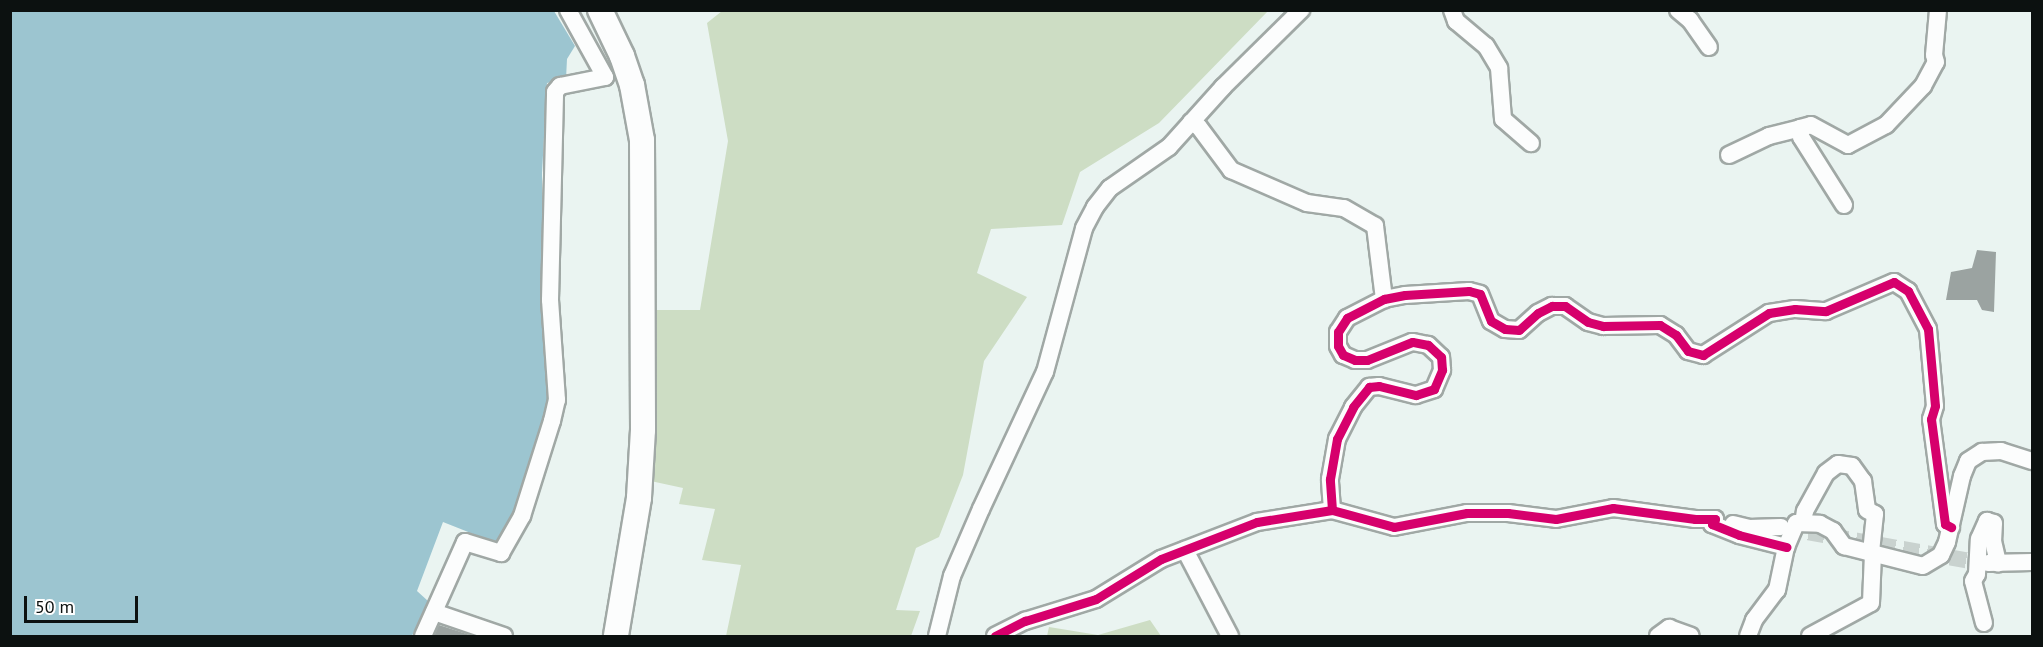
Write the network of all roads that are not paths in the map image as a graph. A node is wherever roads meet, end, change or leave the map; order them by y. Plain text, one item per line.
1 (568, 10) edge
2 (600, 10) edge
3 (1301, 10) edge
4 (1452, 10) edge
5 (1678, 10) edge
6 (1938, 10) edge
7 (1708, 47) dead end
8 (1191, 122) junction
9 (1800, 128) junction
10 (1531, 143) dead end
11 (1729, 155) dead end
12 (1844, 205) dead end
13 (1383, 299) junction
14 (2032, 461) edge
15 (1332, 510) junction
16 (1715, 519) junction
17 (1803, 523) junction
18 (1781, 527) tunnel mouth
19 (1951, 527) junction
20 (1786, 547) junction
21 (1185, 550) junction
22 (1872, 553) junction
23 (2032, 562) edge
24 (434, 612) junction
25 (1984, 623) dead end
26 (423, 636) edge
27 (504, 636) edge
28 (615, 636) edge
29 (937, 636) edge
30 (995, 636) edge
31 (1230, 636) edge
32 (1658, 636) edge
33 (1691, 636) edge
34 (1748, 636) edge
35 (1810, 636) edge

1 - 24 street
2 - 28 street
3 - 8 street
4 - 10 street
5 - 7 street
6 - 9 street
8 - 13 street
8 - 29 street
9 - 11 street
9 - 12 street
13 - 15 street
13 - 19 street
14 - 19 street
15 - 16 street
15 - 21 street
16 - 18 street
16 - 20 street
17 - 20 street
17 - 22 street
17 - 22 street
19 - 22 street
20 - 34 street
21 - 30 street
21 - 31 street
22 - 35 street
23 - 25 street
24 - 26 street
24 - 27 street
32 - 33 street

